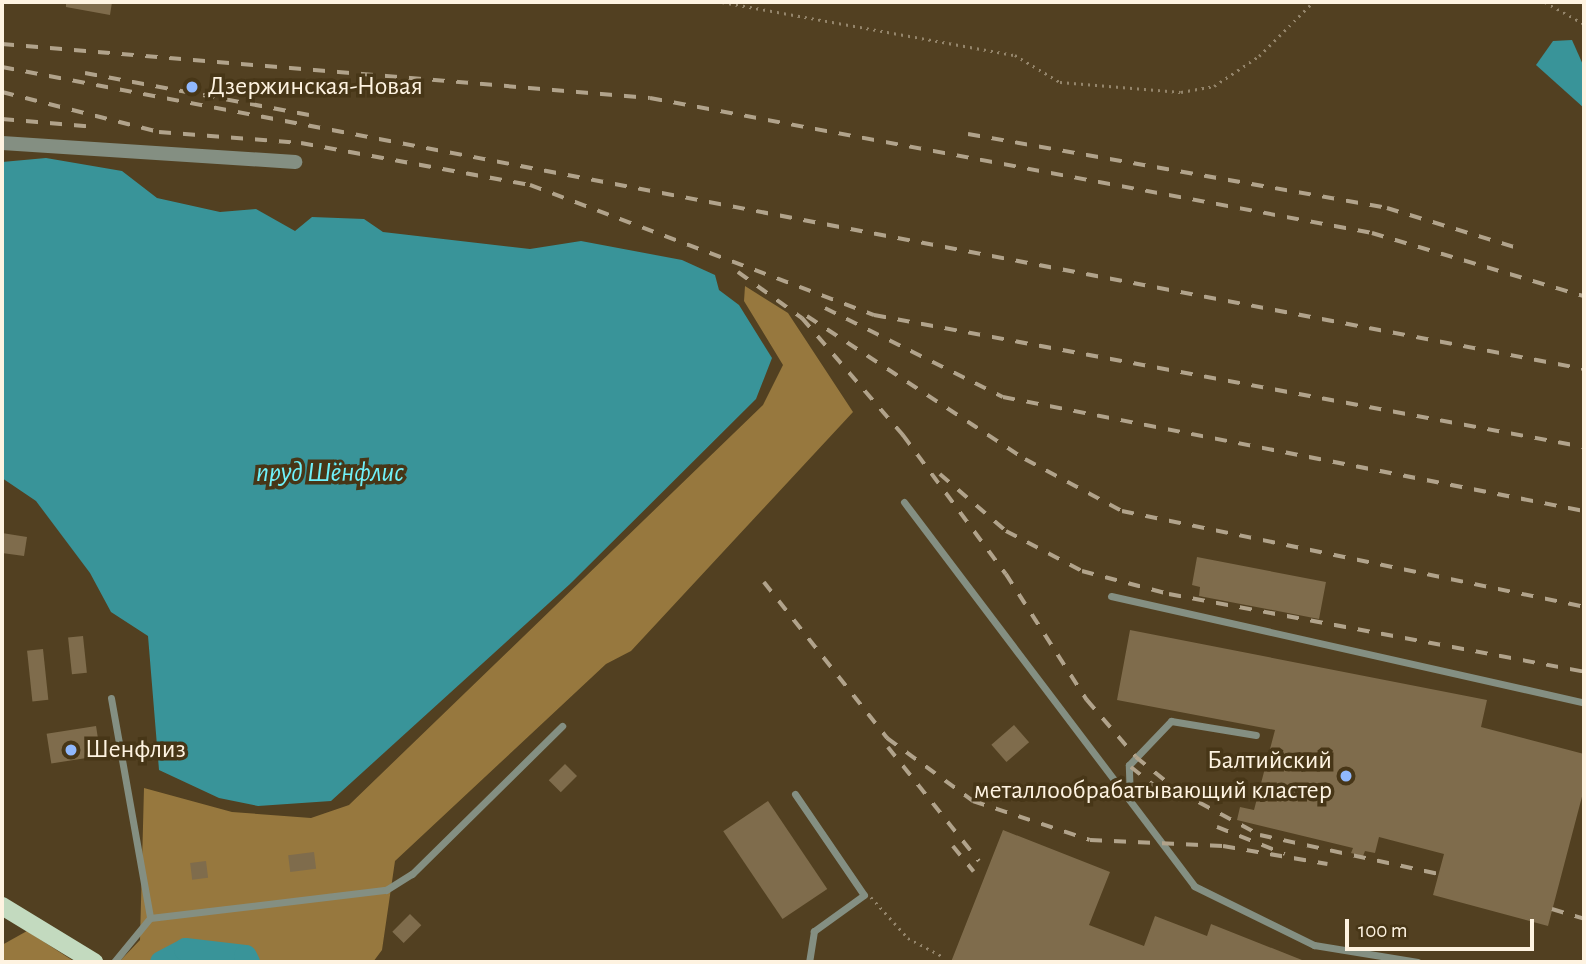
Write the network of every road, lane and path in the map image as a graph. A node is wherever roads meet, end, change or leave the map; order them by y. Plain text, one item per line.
1 (722, 2) edge
2 (1313, 2) edge
3 (1545, 2) edge
4 (1584, 24) edge
5 (2, 143) edge
6 (295, 162) dead end
7 (904, 502) dead end
8 (1111, 596) dead end
9 (111, 698) dead end
10 (1584, 703) edge
11 (562, 726) dead end
12 (1256, 735) dead end
13 (795, 794) dead end
14 (1130, 801) junction
15 (864, 895) junction
16 (2, 906) edge
17 (150, 918) junction
18 (943, 957) dead end
19 (94, 962) edge
20 (114, 962) edge
21 (809, 962) edge
22 (1418, 962) edge

1 - 2 path
3 - 4 path
5 - 6 street
7 - 14 lane
8 - 10 lane
9 - 17 lane
11 - 17 lane
12 - 14 lane
13 - 15 lane
14 - 22 lane
15 - 18 path
15 - 21 lane
16 - 19 main road
17 - 20 lane

